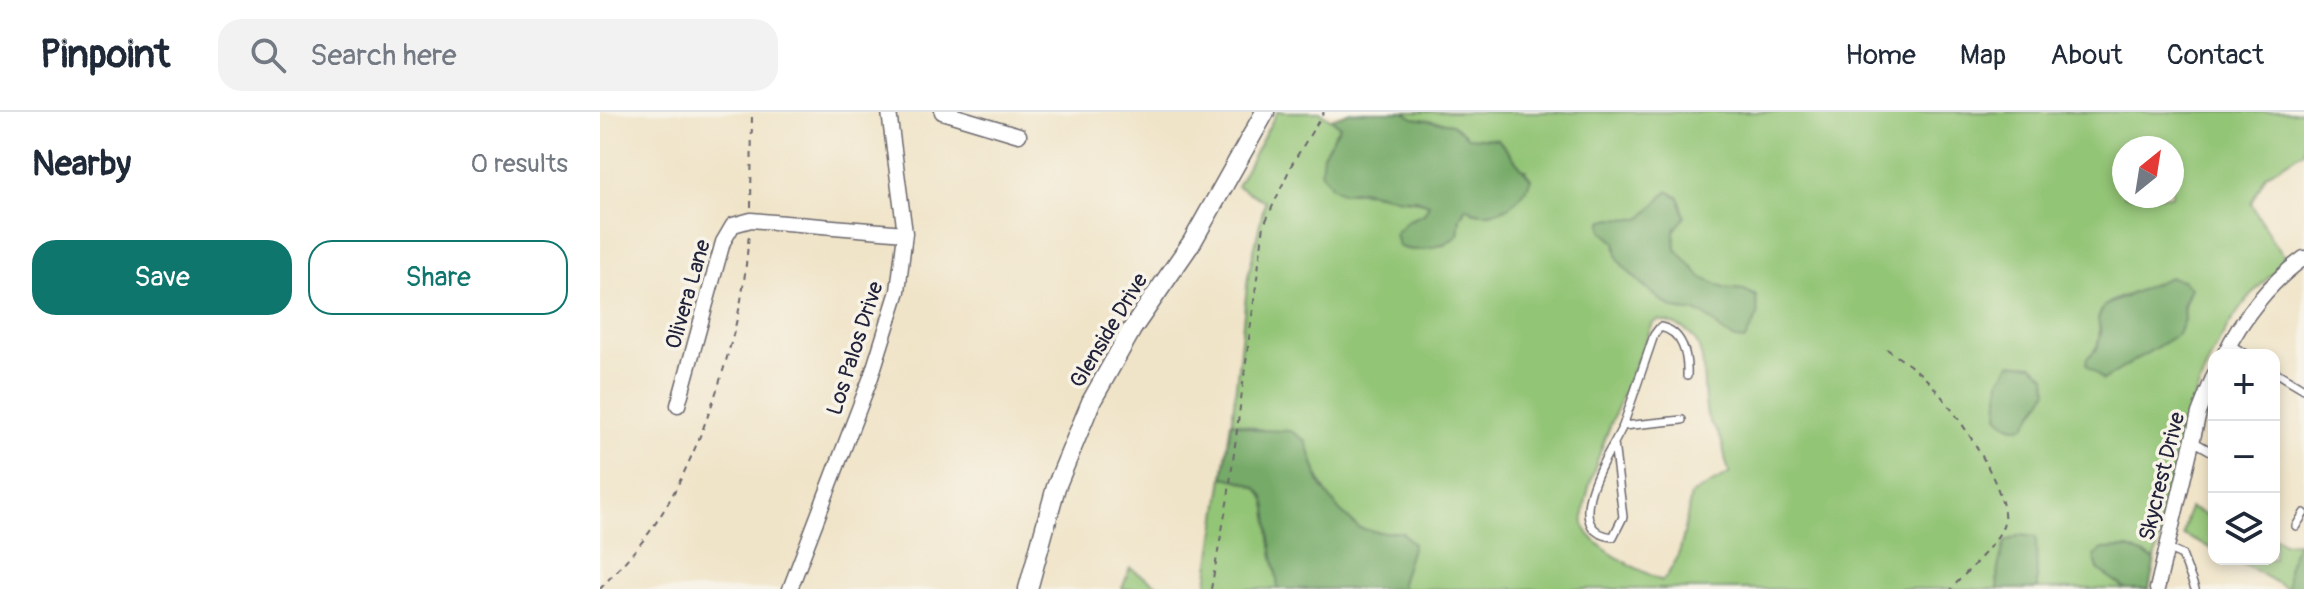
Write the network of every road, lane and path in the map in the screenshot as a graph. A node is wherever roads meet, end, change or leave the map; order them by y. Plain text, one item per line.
1 (752, 112) edge
2 (889, 112) edge
3 (942, 112) edge
4 (1265, 112) edge
5 (1324, 112) edge
6 (1019, 135) dead end
7 (751, 220) junction
8 (905, 233) junction
9 (2302, 263) edge
10 (1887, 349) dead end
11 (2227, 349) edge
12 (2280, 375) edge
13 (1687, 376) dead end
14 (2208, 386) edge
15 (2304, 389) edge
16 (678, 405) dead end
17 (1682, 420) dead end
18 (1623, 426) junction
19 (2193, 441) junction
20 (1614, 443) junction
21 (2208, 450) edge
22 (2304, 513) edge
23 (2296, 526) dead end
24 (2166, 548) junction
25 (600, 589) edge
26 (790, 589) edge
27 (1028, 589) edge
28 (1211, 589) edge
29 (1951, 589) edge
30 (2157, 589) edge
31 (2195, 589) edge

1 - 7 path
2 - 8 street, Los Palos Drive
3 - 6 street
4 - 27 street, Glenside Drive
5 - 28 path
7 - 8 street
7 - 16 street, Olivera Lane
7 - 25 path
8 - 26 street, Los Palos Drive
9 - 11 street
10 - 29 path
12 - 15 lane
13 - 18 lane
14 - 19 street, Skycrest Drive
17 - 18 lane
18 - 20 lane
19 - 21 lane
19 - 24 street, Skycrest Drive
20 - 20 lane
22 - 23 lane
24 - 30 street, Skycrest Drive
24 - 31 lane

